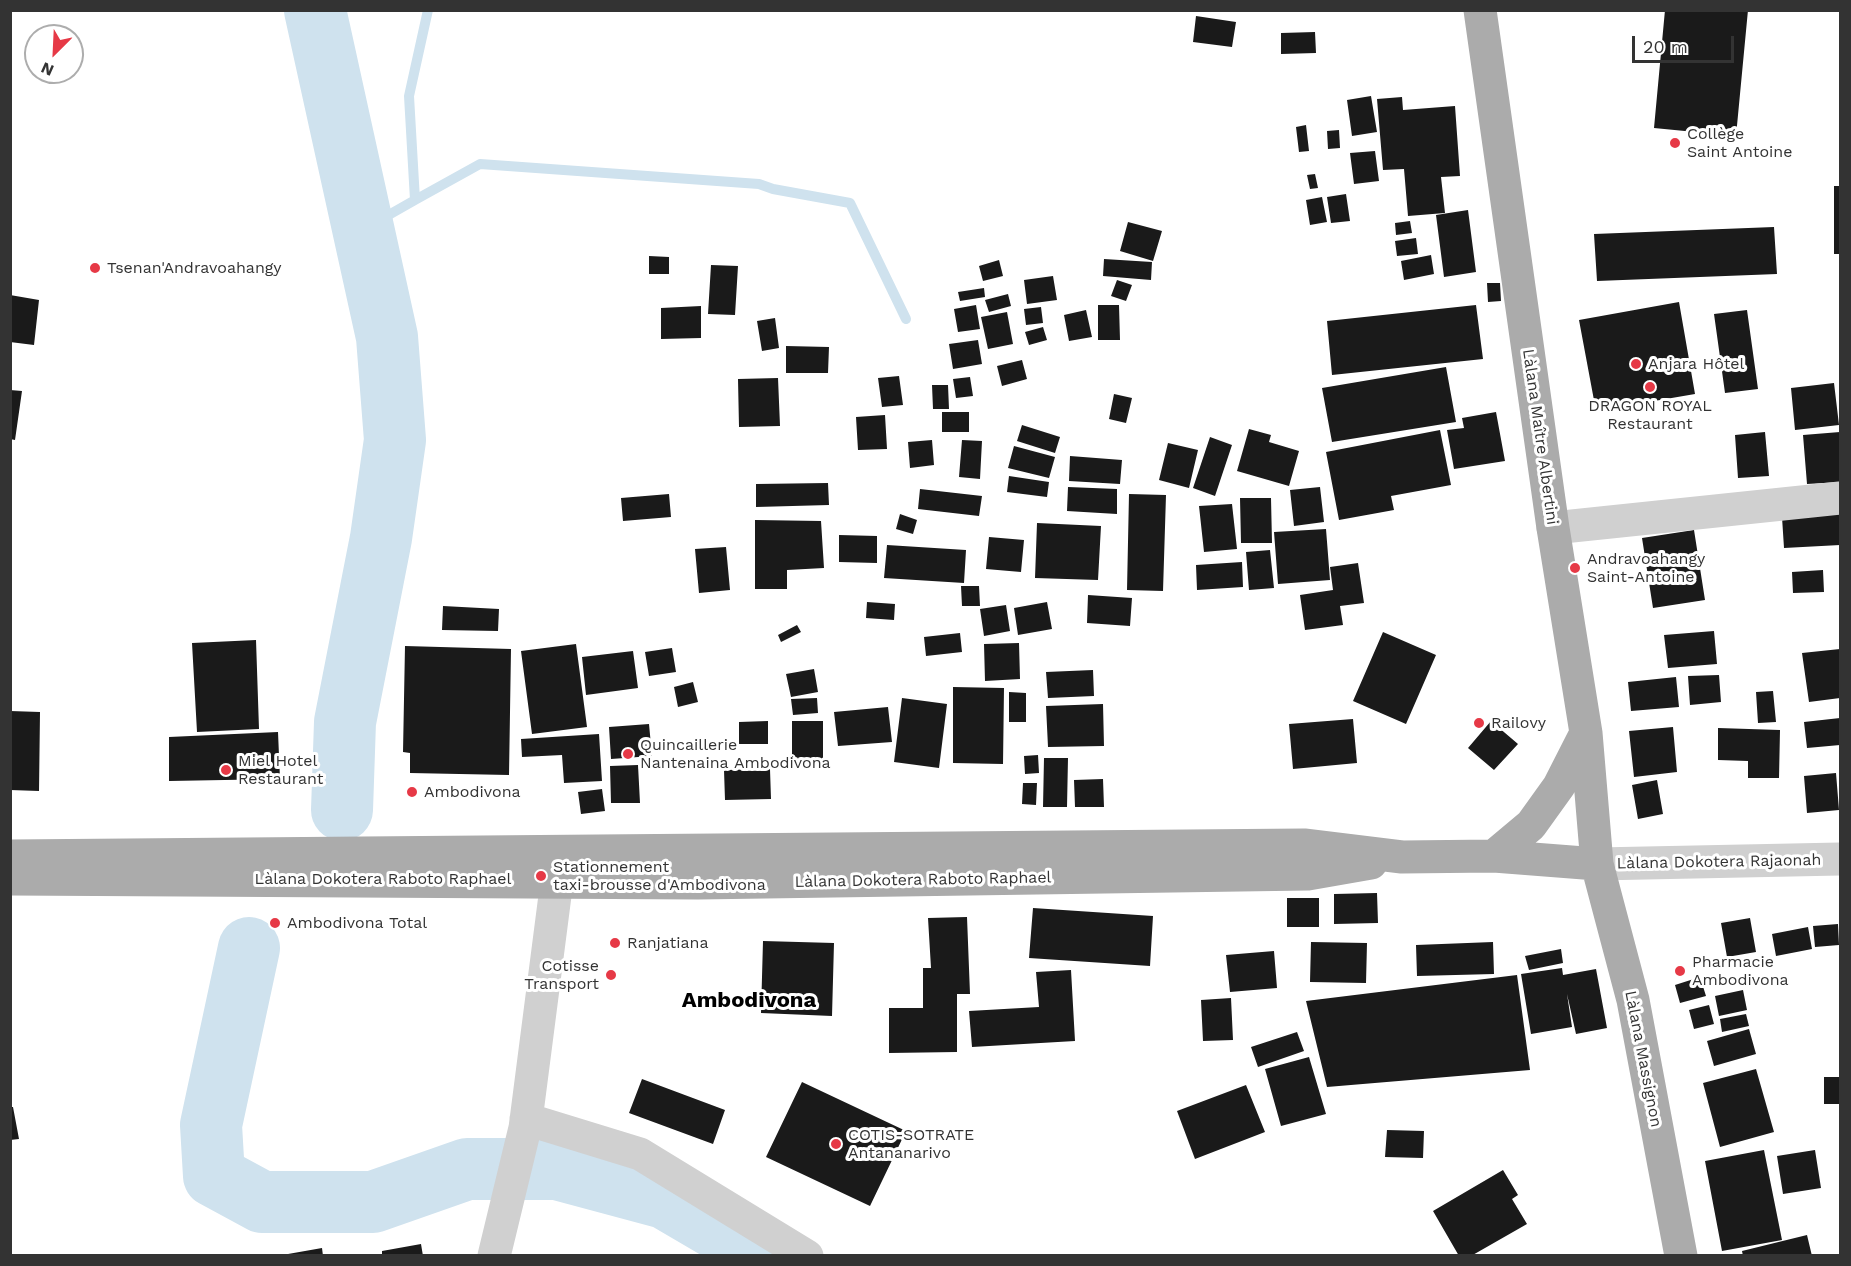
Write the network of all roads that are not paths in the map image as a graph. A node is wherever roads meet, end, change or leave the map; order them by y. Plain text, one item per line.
1 (1480, 10) edge
2 (1840, 498) edge
3 (1553, 528) junction
4 (1586, 734) junction
5 (10, 856) edge
6 (1494, 856) junction
7 (1840, 859) edge
8 (1597, 864) junction
9 (211, 866) junction
10 (697, 867) junction
11 (10, 879) edge
12 (557, 880) junction
13 (526, 1124) junction
14 (494, 1256) edge
15 (807, 1256) edge
16 (1681, 1256) edge

1 - 3 main road, Làlana Maître Albertini
2 - 3 street
3 - 4 main road, Làlana Maître Albertini
4 - 6 main road
4 - 8 main road, Làlana Maître Albertini
5 - 9 main road, Làlana Dokotera Raboto Raphael
6 - 8 main road, Làlana Dokotera Raboto Raphael
6 - 10 main road, Làlana Dokotera Raboto Raphael
7 - 8 street, Làlana Dokotera Rajaonah
8 - 16 main road, Làlana Massignon
9 - 10 main road, Làlana Dokotera Raboto Raphael
9 - 11 main road, Làlana Dokotera Raboto Raphael
9 - 12 main road, Làlana Dokotera Raboto Raphael
10 - 12 main road, Làlana Dokotera Raboto Raphael
12 - 13 street
13 - 14 street
13 - 15 street

